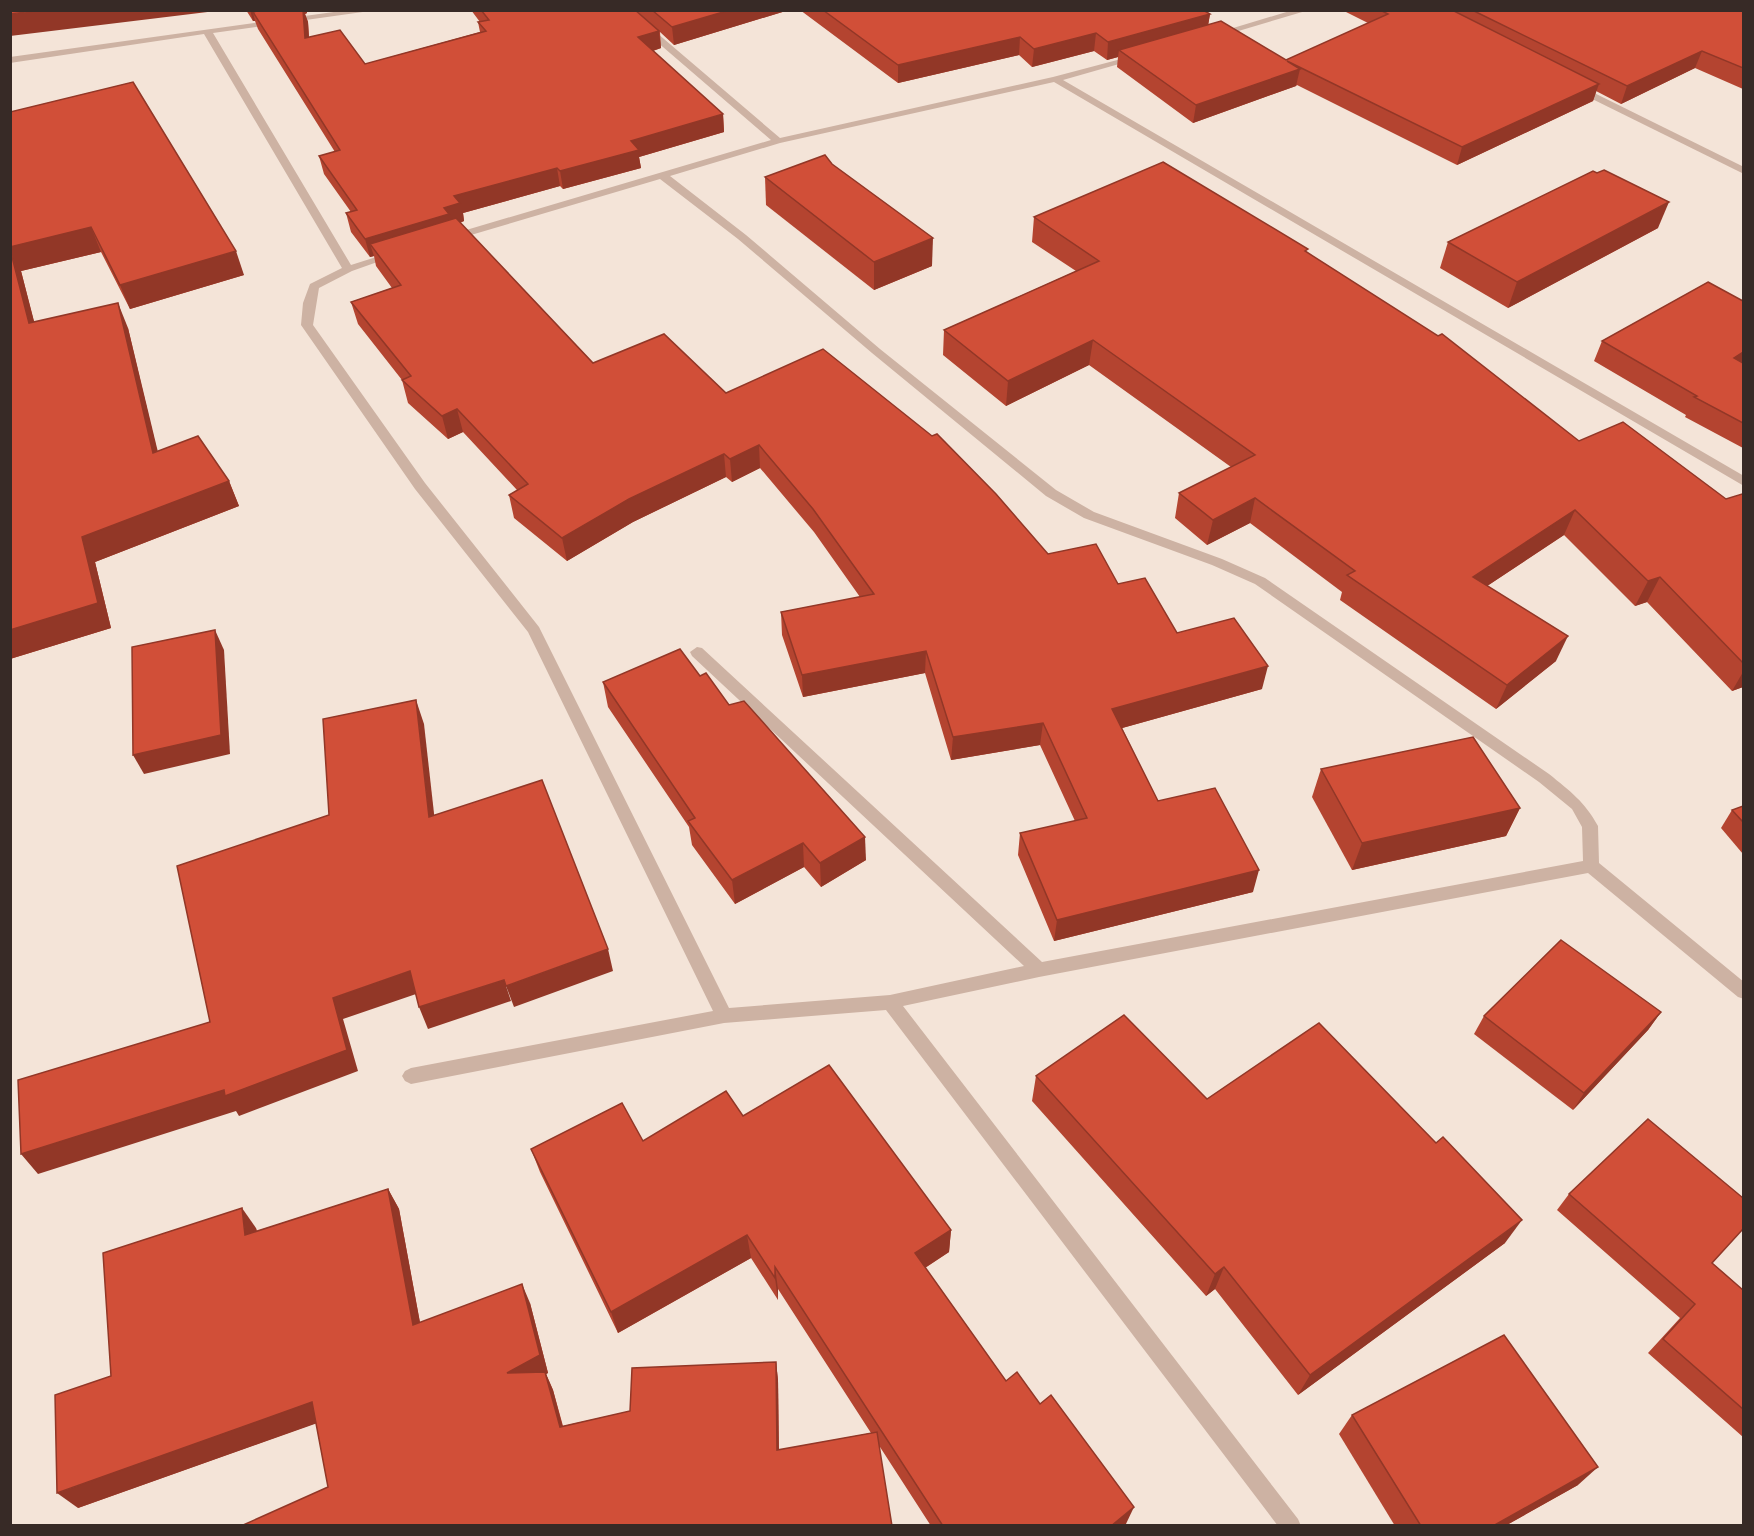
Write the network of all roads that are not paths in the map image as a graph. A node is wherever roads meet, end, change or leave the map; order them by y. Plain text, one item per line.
1 (624, 10) edge
2 (1305, 10) edge
3 (367, 11) edge
4 (207, 31) junction
5 (1201, 39) edge
6 (1145, 54) edge
7 (10, 60) edge
8 (1056, 79) junction
9 (1566, 83) edge
10 (778, 141) junction
11 (1743, 171) edge
12 (660, 174) junction
13 (437, 242) edge
14 (404, 252) edge
15 (348, 269) junction
16 (1743, 482) edge
17 (697, 652) dead end
18 (1591, 866) junction
19 (1039, 970) junction
20 (1743, 992) edge
21 (890, 1002) junction
22 (724, 1016) junction
23 (411, 1076) dead end
24 (1291, 1526) edge

1 - 10 street
2 - 5 street
3 - 4 street
4 - 7 street
4 - 15 street
6 - 8 street
8 - 10 street
8 - 16 street
9 - 11 street
10 - 12 street
12 - 13 street
12 - 18 street
14 - 15 street
15 - 22 street
17 - 19 street
18 - 19 street
18 - 20 street
19 - 21 street
21 - 22 street
21 - 24 street
22 - 23 street

